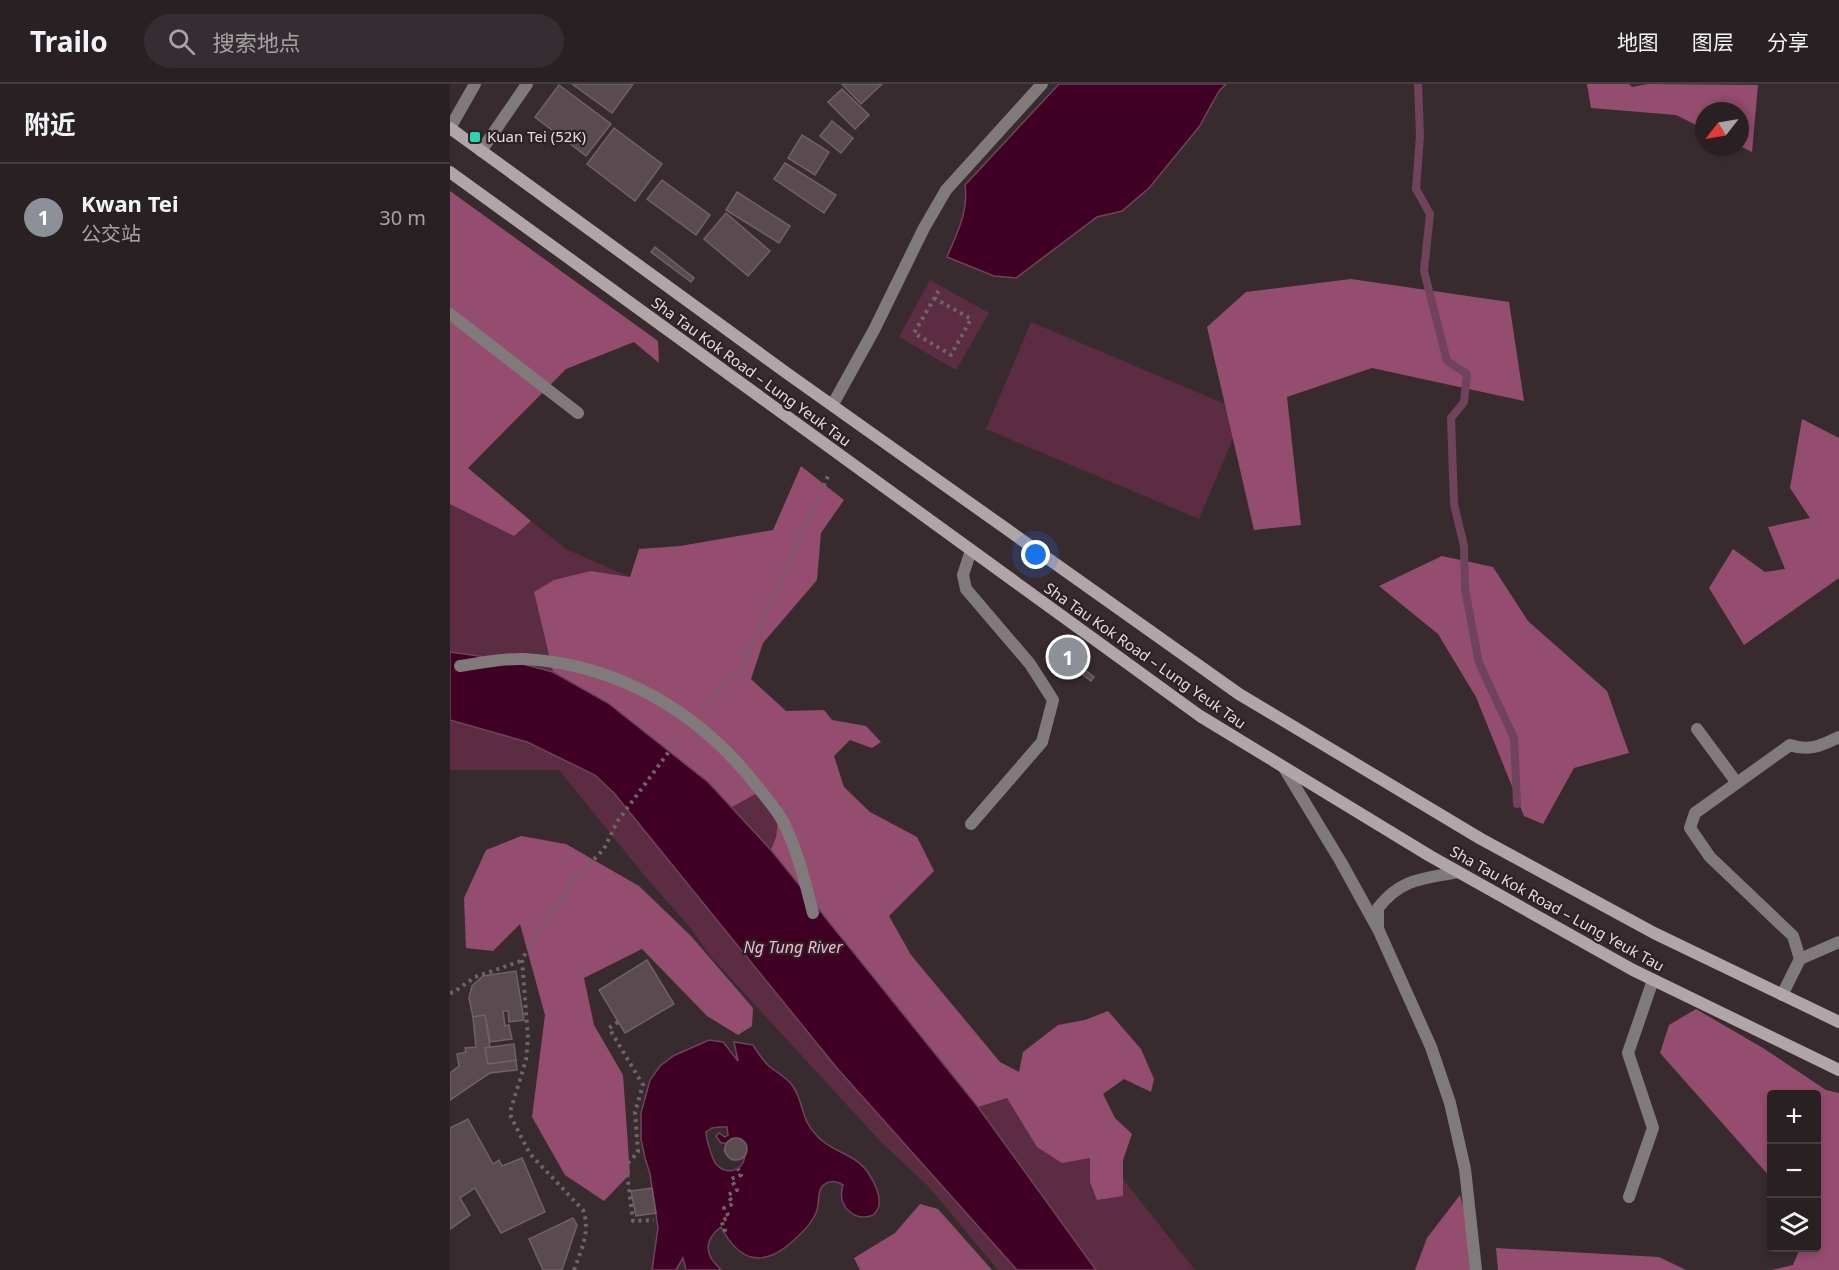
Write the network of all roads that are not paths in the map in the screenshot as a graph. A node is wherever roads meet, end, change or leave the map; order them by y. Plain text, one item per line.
1 (476, 84) edge
2 (528, 84) edge
3 (1042, 84) edge
4 (450, 128) edge
5 (481, 151) junction
6 (450, 172) edge
7 (450, 314) edge
8 (833, 404) junction
9 (578, 413) dead end
10 (971, 550) junction
11 (460, 666) dead end
12 (1697, 729) dead end
13 (1839, 737) edge
14 (1284, 768) junction
15 (1737, 783) junction
16 (971, 824) dead end
17 (1458, 872) junction
18 (813, 913) dead end
19 (1378, 931) junction
20 (1839, 942) edge
21 (1800, 959) junction
22 (1653, 980) junction
23 (1782, 995) junction
24 (1839, 1022) edge
25 (1839, 1070) edge
26 (1629, 1197) dead end
27 (1476, 1270) edge

1 - 4 street
2 - 5 street
3 - 8 street
4 - 5 main road, Sha Tau Kok Road – Lung Yeuk Tau
5 - 8 main road, Sha Tau Kok Road – Lung Yeuk Tau
6 - 10 main road, Sha Tau Kok Road – Lung Yeuk Tau
7 - 9 street
8 - 23 main road, Sha Tau Kok Road – Lung Yeuk Tau
10 - 14 main road, Sha Tau Kok Road – Lung Yeuk Tau
10 - 16 street
11 - 18 street
12 - 15 street
13 - 15 street
14 - 17 main road, Sha Tau Kok Road – Lung Yeuk Tau
14 - 19 street
15 - 21 street
17 - 19 street
17 - 22 main road, Sha Tau Kok Road – Lung Yeuk Tau
19 - 27 street
20 - 21 street
21 - 23 street
22 - 25 main road, Sha Tau Kok Road – Lung Yeuk Tau
22 - 26 street
23 - 24 main road, Sha Tau Kok Road – Lung Yeuk Tau

